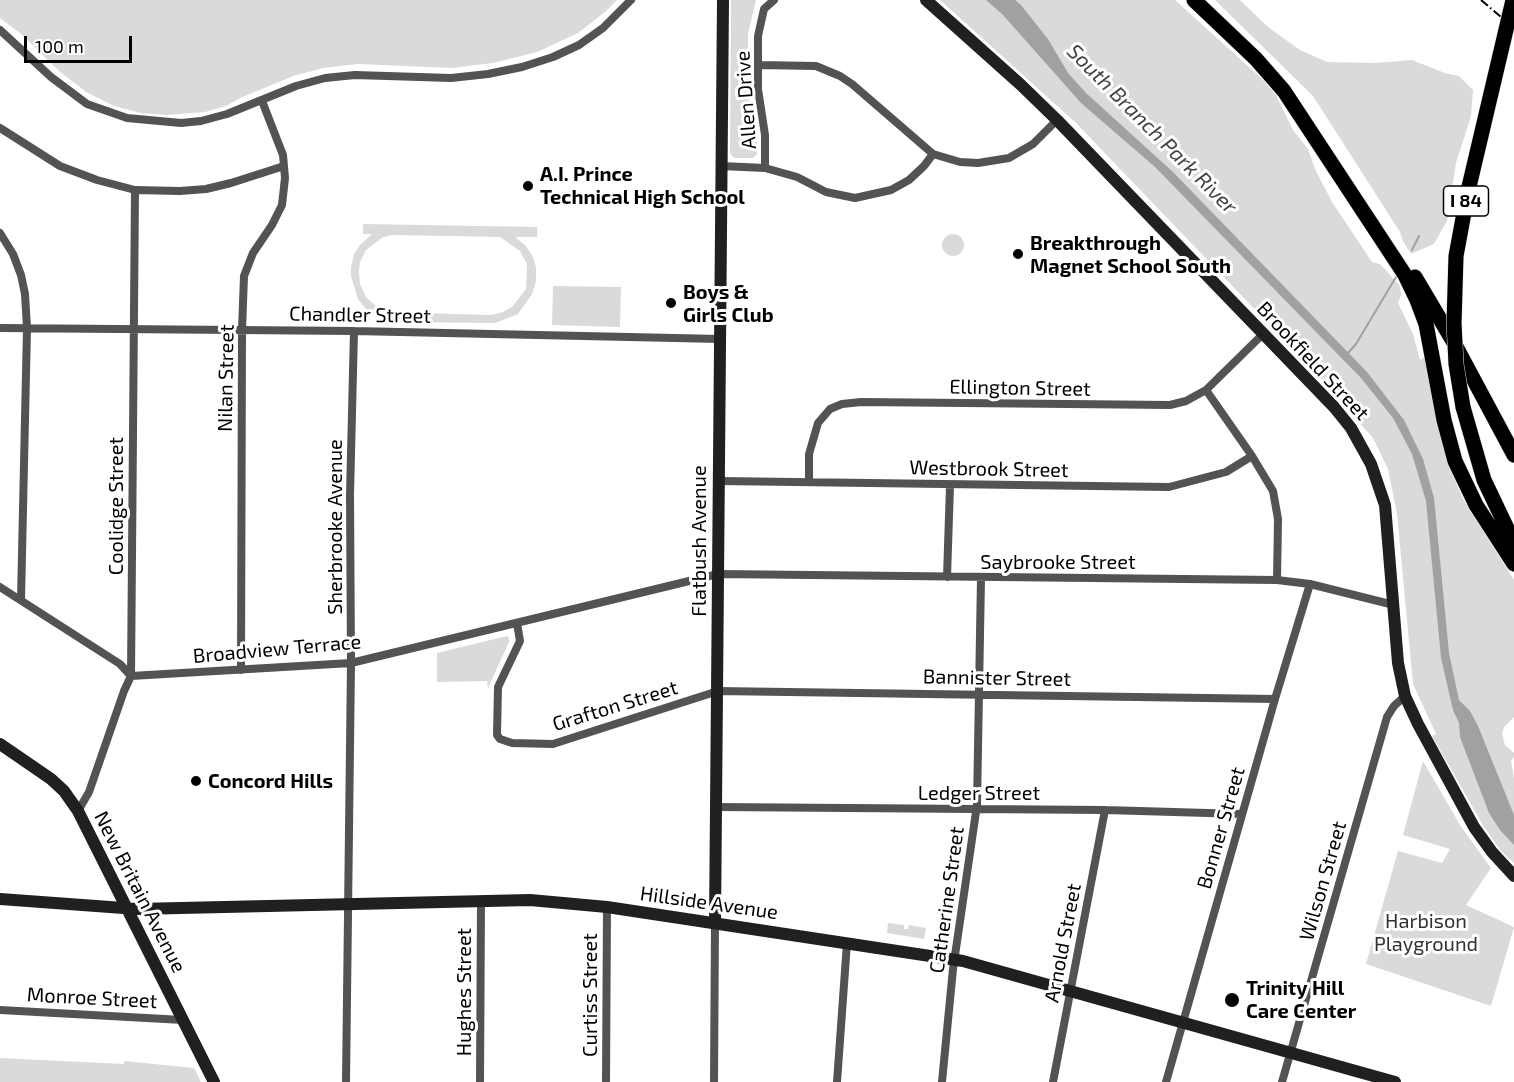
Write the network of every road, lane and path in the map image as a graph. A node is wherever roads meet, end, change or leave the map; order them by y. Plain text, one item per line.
1 (631, 0) edge
2 (723, 0) edge
3 (774, 0) edge
4 (926, 0) edge
5 (1194, 0) edge
6 (1206, 0) edge
7 (1513, 0) edge
8 (0, 30) edge
9 (758, 65) junction
10 (262, 101) junction
11 (1057, 120) junction
12 (0, 129) edge
13 (933, 154) junction
14 (284, 166) junction
15 (721, 166) junction
16 (765, 168) junction
17 (135, 190) junction
18 (0, 233) edge
19 (0, 328) edge
20 (27, 328) junction
21 (134, 329) junction
22 (242, 330) junction
23 (354, 331) junction
24 (1263, 334) junction
25 (720, 339) junction
26 (1206, 390) junction
27 (1514, 455) edge
28 (1252, 456) junction
29 (719, 481) junction
30 (809, 482) junction
31 (950, 486) junction
32 (1514, 543) edge
33 (1514, 564) edge
34 (718, 574) junction
35 (947, 577) junction
36 (981, 578) junction
37 (1277, 580) junction
38 (1310, 584) junction
39 (0, 586) edge
40 (21, 600) junction
41 (1394, 605) junction
42 (517, 623) junction
43 (351, 663) junction
44 (241, 670) junction
45 (131, 676) junction
46 (718, 691) junction
47 (979, 694) junction
48 (1405, 696) junction
49 (1275, 699) junction
50 (0, 744) edge
51 (717, 807) junction
52 (977, 809) junction
53 (1105, 810) junction
54 (78, 812) junction
55 (1242, 813) junction
56 (1514, 876) edge
57 (0, 899) edge
58 (481, 902) junction
59 (348, 905) junction
60 (607, 907) junction
61 (127, 909) junction
62 (715, 923) junction
63 (847, 943) junction
64 (954, 959) junction
65 (1070, 991) junction
66 (0, 1010) edge
67 (183, 1020) junction
68 (1183, 1023) junction
69 (1290, 1053) junction
70 (214, 1082) edge
71 (346, 1082) edge
72 (480, 1082) edge
73 (606, 1082) edge
74 (714, 1082) edge
75 (837, 1082) edge
76 (942, 1082) edge
77 (1053, 1082) edge
78 (1166, 1082) edge
79 (1282, 1082) edge
80 (1395, 1082) edge

1 - 10 street
2 - 15 street, Flatbush Avenue
3 - 9 street, Allen Drive
4 - 11 street, Brookfield Street
5 - 33 highway
6 - 27 highway
7 - 32 highway, I 84, bridge
8 - 10 street
9 - 13 street
9 - 16 street, Allen Drive
10 - 14 street, Nilan Street
11 - 13 street
11 - 24 street, Brookfield Street
12 - 17 street
13 - 16 street
14 - 17 street
14 - 22 street, Nilan Street
15 - 16 street
15 - 25 street, Flatbush Avenue
17 - 21 street, Coolidge Street
18 - 20 street
19 - 20 street, Chandler Street
20 - 21 street, Chandler Street
20 - 40 street
21 - 22 street, Chandler Street
21 - 45 street, Coolidge Street
22 - 23 street, Chandler Street
22 - 44 street, Nilan Street
23 - 25 street, Chandler Street
23 - 43 street, Sherbrooke Avenue
24 - 26 street, Ellington Street
24 - 41 street, Brookfield Street
25 - 29 street, Flatbush Avenue
26 - 28 street
26 - 30 street, Ellington Street
28 - 31 street, Westbrook Street
28 - 37 street
29 - 30 street, Westbrook Street
29 - 34 street, Flatbush Avenue
30 - 31 street, Westbrook Street
31 - 35 street
34 - 35 street, Saybrooke Street
34 - 42 street, Broadview Terrace
34 - 46 street, Flatbush Avenue
35 - 36 street, Saybrooke Street
36 - 37 street, Saybrooke Street
36 - 47 street, Catherine Street
37 - 38 street, Saybrooke Street
38 - 41 street, Saybrooke Street
38 - 49 street, Bonner Street
39 - 40 street
40 - 45 street
41 - 48 street, Brookfield Street
42 - 43 street, Broadview Terrace
42 - 46 street, Grafton Street
43 - 44 street, Broadview Terrace
43 - 59 street, Sherbrooke Avenue
44 - 45 street, Broadview Terrace
45 - 54 street, Coolidge Street
46 - 47 street, Bannister Street
46 - 51 street, Flatbush Avenue
47 - 49 street, Bannister Street
47 - 52 street, Catherine Street
48 - 56 street, Brookfield Street
48 - 69 street, Wilson Street
49 - 55 street, Bonner Street
50 - 54 street, New Britain Avenue
51 - 52 street, Ledger Street
51 - 62 street, Flatbush Avenue
52 - 53 street, Ledger Street
52 - 64 street, Catherine Street
53 - 55 street, Ledger Street
53 - 65 street, Arnold Street
54 - 61 street, New Britain Avenue
55 - 68 street, Bonner Street
57 - 61 street, Hillside Avenue
58 - 59 street, Hillside Avenue
58 - 60 street, Hillside Avenue
58 - 72 street, Hughes Street
59 - 61 street, Hillside Avenue
59 - 71 street, Sherbrooke Avenue
60 - 62 street, Hillside Avenue
60 - 73 street, Curtiss Street
61 - 67 street, New Britain Avenue
62 - 63 street, Hillside Avenue
62 - 74 street, Flatbush Avenue
63 - 64 street, Hillside Avenue
63 - 75 street
64 - 65 street, Hillside Avenue
64 - 76 street, Catherine Street
65 - 68 street, Hillside Avenue
65 - 77 street, Arnold Street
66 - 67 street, Monroe Street
67 - 70 street, New Britain Avenue
68 - 69 street, Hillside Avenue
68 - 78 street, Bonner Street
69 - 79 street, Wilson Street
69 - 80 street, Hillside Avenue

